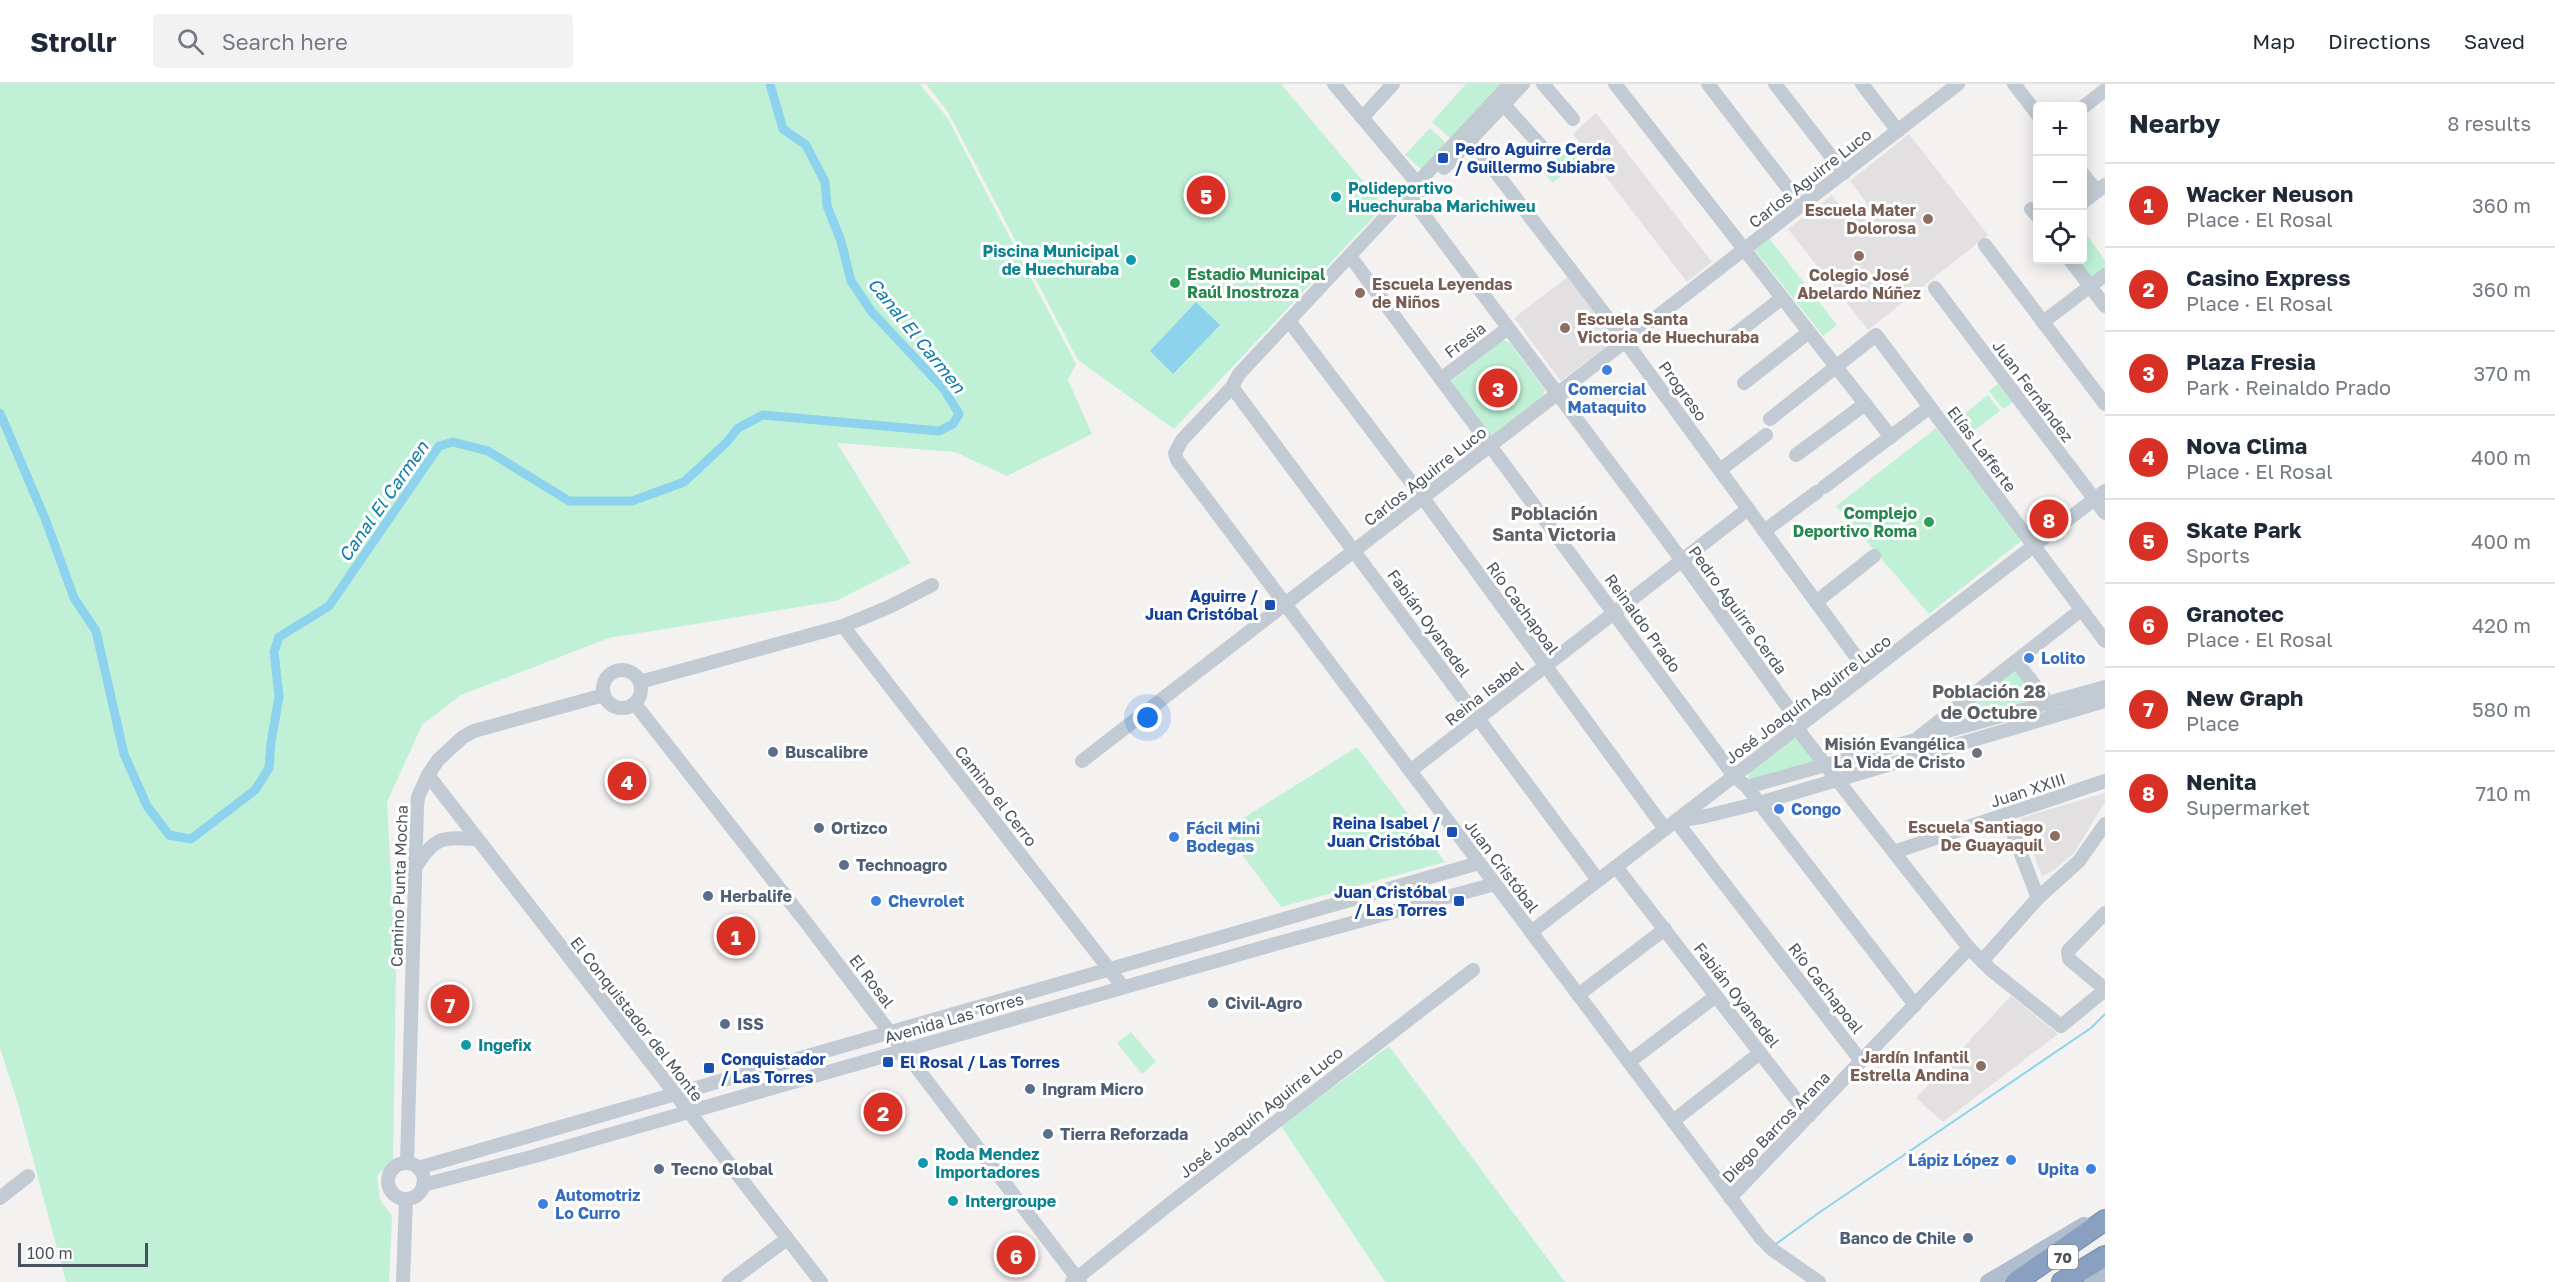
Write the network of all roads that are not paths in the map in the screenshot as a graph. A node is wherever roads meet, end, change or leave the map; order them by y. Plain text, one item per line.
1 (1334, 84) edge
2 (1393, 84) edge
3 (1510, 84) edge
4 (1523, 84) edge
5 (1543, 84) edge
6 (1615, 84) edge
7 (1708, 84) edge
8 (1775, 84) edge
9 (1862, 84) edge
10 (1958, 84) edge
11 (2014, 84) edge
12 (2105, 90) edge
13 (2087, 104) edge
14 (1504, 105) junction
15 (2033, 110) edge
16 (1362, 118) junction
17 (1573, 119) dead end
18 (1898, 131) junction
19 (1468, 136) junction
20 (1542, 147) dead end
21 (1844, 173) junction
22 (2087, 177) edge
23 (2101, 188) edge
24 (1415, 192) junction
25 (2087, 199) edge
26 (1802, 206) junction
27 (1985, 245) dead end
28 (1745, 249) junction
29 (1352, 259) junction
30 (2073, 264) edge
31 (2105, 275) edge
32 (2090, 286) junction
33 (1935, 288) dead end
34 (1782, 298) junction
35 (2105, 306) edge
36 (2043, 322) junction
37 (1292, 324) junction
38 (1508, 328) junction
39 (1809, 332) junction
40 (1729, 339) dead end
41 (1626, 342) junction
42 (1837, 368) junction
43 (1441, 379) junction
44 (1744, 383) dead end
45 (1232, 387) junction
46 (1558, 394) junction
47 (1865, 404) junction
48 (2105, 404) edge
49 (1930, 407) junction
50 (1770, 419) dead end
51 (1766, 435) dead end
52 (1891, 437) junction
53 (1491, 446) junction
54 (1796, 455) dead end
55 (1720, 470) junction
56 (2100, 496) edge
57 (1424, 498) junction
58 (1748, 509) junction
59 (2105, 513) edge
60 (1764, 531) junction
61 (2033, 547) junction
62 (1356, 550) junction
63 (1874, 556) dead end
64 (1682, 560) junction
65 (932, 585) dead end
66 (1816, 602) junction
67 (1286, 605) junction
68 (2081, 610) junction
69 (1615, 612) junction
70 (843, 626) junction
71 (2105, 641) edge
72 (2016, 661) junction
73 (1545, 666) junction
74 (1869, 673) junction
75 (640, 682) junction
76 (604, 695) junction
77 (2103, 697) edge
78 (635, 704) junction
79 (2049, 704) junction
80 (1478, 718) junction
81 (1799, 727) junction
82 (1912, 742) junction
83 (1082, 761) dead end
84 (1826, 765) junction
85 (1410, 771) junction
86 (428, 776) junction
87 (1734, 777) junction
88 (1837, 780) junction
89 (2105, 782) edge
90 (1747, 787) junction
91 (1759, 803) junction
92 (2006, 814) junction
93 (2105, 824) edge
94 (1670, 825) junction
95 (476, 839) junction
96 (1893, 852) junction
97 (1479, 863) junction
98 (417, 865) junction
99 (1616, 867) junction
100 (1598, 880) junction
101 (1495, 884) junction
102 (2038, 898) junction
103 (2105, 913) edge
104 (1269, 923) junction
105 (1665, 929) junction
106 (1531, 932) junction
107 (1230, 935) junction
108 (1275, 944) junction
109 (1969, 948) junction
110 (1982, 961) junction
111 (1210, 963) junction
112 (1108, 968) junction
113 (1473, 970) dead end
114 (1123, 987) junction
115 (2105, 990) edge
116 (1578, 995) junction
117 (1716, 996) junction
118 (1915, 1005) junction
119 (889, 1031) junction
120 (903, 1050) junction
121 (1760, 1053) junction
122 (1861, 1061) junction
123 (1629, 1062) junction
124 (673, 1093) junction
125 (688, 1111) junction
126 (1809, 1116) junction
127 (1673, 1121) junction
128 (413, 1166) junction
129 (28, 1176) dead end
130 (423, 1185) junction
131 (0, 1198) edge
132 (1730, 1198) junction
133 (405, 1199) junction
134 (2105, 1212) edge
135 (2105, 1220) edge
136 (2105, 1231) edge
137 (787, 1239) junction
138 (2102, 1262) edge
139 (1076, 1281) edge
140 (403, 1282) edge
141 (729, 1282) edge
142 (820, 1282) edge
143 (1819, 1282) edge
144 (1988, 1282) edge
145 (2016, 1282) edge
146 (2021, 1282) edge
147 (2062, 1282) edge
148 (2092, 1282) edge

1 - 16 street, Pedro Aguirre Cerda
2 - 16 street
3 - 19 street
4 - 14 street
5 - 17 street
6 - 28 street
7 - 26 street
8 - 21 street
9 - 18 street
10 - 18 street, Carlos Aguirre Luco
11 - 15 street
12 - 13 street
14 - 19 street
14 - 20 street
16 - 24 street, Pedro Aguirre Cerda
18 - 21 street, Carlos Aguirre Luco
19 - 24 street
19 - 41 street, Progreso
21 - 26 street, Carlos Aguirre Luco
22 - 23 street
23 - 25 street
24 - 29 street
24 - 38 street, Pedro Aguirre Cerda
26 - 28 street, Carlos Aguirre Luco
27 - 36 street
28 - 34 street
28 - 41 street, Carlos Aguirre Luco
29 - 37 street
29 - 43 street, Reinaldo Prado
30 - 32 street
31 - 32 street
32 - 35 street
32 - 36 street
33 - 56 street, Juan Fernández
34 - 39 street
34 - 40 street
36 - 48 street
37 - 45 street
37 - 57 street, Río Cachapoal
38 - 43 street, Fresia
38 - 46 street, Pedro Aguirre Cerda
39 - 42 street
39 - 44 street
41 - 46 street, Carlos Aguirre Luco
41 - 55 street, Progreso
42 - 47 street
42 - 49 street, Elías Lafferte
42 - 50 street
43 - 53 street, Reinaldo Prado
45 - 62 street, Fabián Oyanedel
45 - 67 street, Juan Cristóbal
46 - 53 street, Carlos Aguirre Luco
46 - 64 street, Pedro Aguirre Cerda
47 - 52 street
47 - 54 street
49 - 52 street
49 - 61 street, Elías Lafferte
51 - 55 street
52 - 60 street
53 - 57 street, Carlos Aguirre Luco
53 - 69 street, Reinaldo Prado
55 - 58 street, Progreso
56 - 59 street, Juan Fernández
56 - 61 street, José Joaquín Aguirre Luco
57 - 62 street, Carlos Aguirre Luco
57 - 73 street, Río Cachapoal
58 - 60 street, Progreso
58 - 64 street, Reina Isabel
60 - 66 street, Progreso
61 - 68 street, Elías Lafferte
61 - 74 street, José Joaquín Aguirre Luco
62 - 67 street, Carlos Aguirre Luco
62 - 80 street, Fabián Oyanedel
63 - 66 street
64 - 69 street, Reina Isabel
64 - 81 street, Pedro Aguirre Cerda
65 - 70 street
66 - 74 street, Progreso
67 - 83 street, Carlos Aguirre Luco
67 - 85 street, Juan Cristóbal
68 - 71 street, Elías Lafferte
68 - 72 street
69 - 73 street, Reina Isabel
69 - 87 street, Reinaldo Prado
70 - 75 street
70 - 112 street, Camino el Cerro
72 - 79 street
72 - 82 street
73 - 80 street, Reina Isabel
73 - 94 street, Río Cachapoal
74 - 81 street, José Joaquín Aguirre Luco
75 - 76 street
75 - 78 street
76 - 78 street
76 - 86 street, Camino Punta Mocha
77 - 79 street
77 - 88 street
78 - 119 street, El Rosal
79 - 82 street
80 - 85 street, Reina Isabel
80 - 100 street, Fabián Oyanedel
81 - 84 street, Pedro Aguirre Cerda
81 - 87 street, José Joaquín Aguirre Luco
82 - 84 street
84 - 88 street, Pedro Aguirre Cerda
84 - 90 street
85 - 97 street, Juan Cristóbal
86 - 95 street, El Conquistador del Monte
86 - 98 street, Camino Punta Mocha
87 - 90 street, Reinaldo Prado
87 - 94 street, José Joaquín Aguirre Luco
88 - 91 street
88 - 96 street, Pedro Aguirre Cerda
89 - 92 street, Juan XXIII
90 - 91 street, Reinaldo Prado
91 - 94 street
91 - 118 street, Reinaldo Prado
92 - 96 street, Juan XXIII
92 - 102 street
93 - 102 street
94 - 99 street, José Joaquín Aguirre Luco
94 - 122 street, Río Cachapoal
95 - 98 street
95 - 124 street, El Conquistador del Monte
96 - 109 street, Pedro Aguirre Cerda
97 - 101 street, Juan Cristóbal
97 - 104 street, Avenida Las Torres
98 - 128 street, Camino Punta Mocha
99 - 100 street, José Joaquín Aguirre Luco
99 - 105 street, Fabián Oyanedel
100 - 106 street, José Joaquín Aguirre Luco
101 - 106 street, Juan Cristóbal
101 - 108 street, Avenida Las Torres
102 - 110 street
103 - 115 street
104 - 107 street, Avenida Las Torres
104 - 108 street
105 - 116 street
105 - 117 street, Fabián Oyanedel
106 - 116 street, Juan Cristóbal
107 - 111 street
107 - 112 street, Avenida Las Torres
108 - 111 street, Avenida Las Torres
109 - 110 street, Pedro Aguirre Cerda
109 - 118 street, Diego Barros Arana
110 - 115 street, Pedro Aguirre Cerda
111 - 114 street, Avenida Las Torres
112 - 114 street, Camino el Cerro
112 - 119 street, Avenida Las Torres
113 - 139 street, José Joaquín Aguirre Luco
114 - 120 street, Avenida Las Torres
116 - 123 street, Juan Cristóbal
117 - 121 street, Fabián Oyanedel
117 - 123 street
118 - 122 street, Diego Barros Arana
119 - 120 street, El Rosal
119 - 124 street, Avenida Las Torres
120 - 125 street, Avenida Las Torres
120 - 139 street, El Rosal
121 - 126 street, Fabián Oyanedel
121 - 127 street
122 - 126 street, Diego Barros Arana
123 - 127 street, Juan Cristóbal
124 - 125 street, El Conquistador del Monte
124 - 128 street, Avenida Las Torres
125 - 130 street, Avenida Las Torres
125 - 137 street, El Conquistador del Monte
126 - 132 street, Diego Barros Arana
127 - 132 street, Juan Cristóbal
128 - 130 street
128 - 133 street
129 - 131 street
130 - 133 street
132 - 143 street, Juan Cristóbal
133 - 140 street
134 - 144 main road
135 - 145 highway
136 - 146 highway, 70
137 - 141 street
137 - 142 street, El Conquistador del Monte
138 - 147 highway, 70
138 - 148 main road

